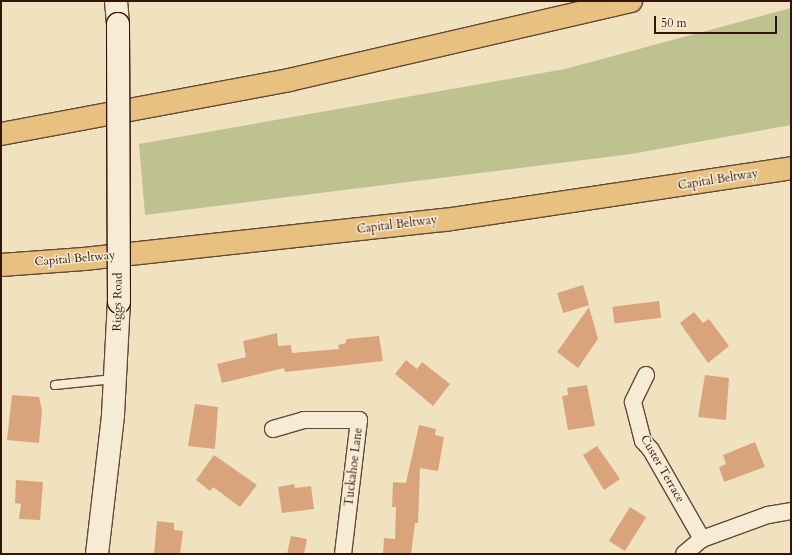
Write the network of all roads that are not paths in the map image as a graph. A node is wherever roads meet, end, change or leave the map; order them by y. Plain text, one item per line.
1 (116, 1) edge
2 (631, 1) edge
3 (1, 134) edge
4 (791, 168) edge
5 (1, 265) edge
6 (646, 375) dead end
7 (115, 379) junction
8 (55, 385) dead end
9 (273, 429) dead end
10 (791, 511) edge
11 (702, 538) junction
12 (97, 554) edge
13 (343, 554) edge
14 (684, 554) edge

1 - 7 main road, Riggs Road, bridge
2 - 3 highway
4 - 5 highway, Capital Beltway
6 - 11 street, Custer Terrace
7 - 8 lane
7 - 12 main road, Riggs Road
9 - 13 street, Tuckahoe Lane
10 - 11 street
11 - 14 street

